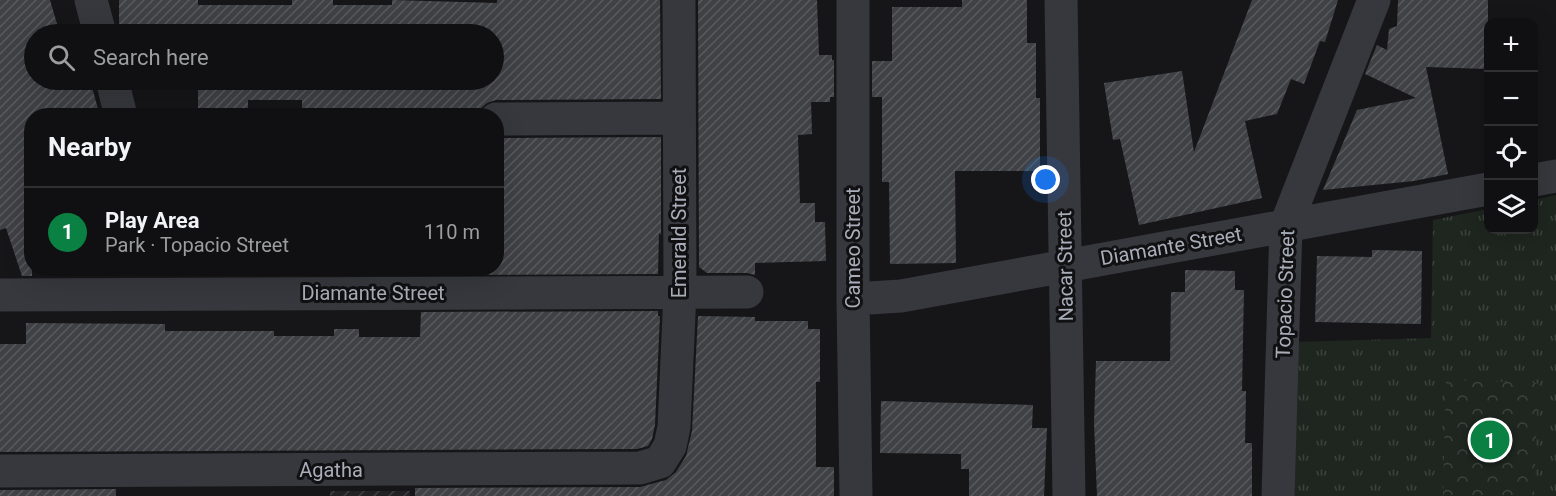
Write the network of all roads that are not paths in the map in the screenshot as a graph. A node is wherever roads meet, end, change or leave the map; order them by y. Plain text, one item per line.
1 (91, 0) edge
2 (679, 0) edge
3 (853, 0) edge
4 (1061, 0) edge
5 (1374, 0) edge
6 (97, 24) edge
7 (115, 90) edge
8 (120, 108) edge
9 (678, 118) junction
10 (504, 119) edge
11 (1556, 176) edge
12 (1538, 179) edge
13 (1484, 190) edge
14 (1286, 225) junction
15 (1065, 265) junction
16 (153, 281) edge
17 (680, 292) junction
18 (747, 292) dead end
19 (0, 295) edge
20 (852, 299) junction
21 (660, 462) joint
22 (0, 471) edge
23 (856, 496) edge
24 (1069, 496) edge
25 (1278, 496) edge

1 - 6 street
2 - 9 street, Emerald Street
3 - 20 street, Cameo Street
4 - 15 street, Nacar Street
5 - 14 street, Topacio Street
7 - 8 street
9 - 10 street
9 - 17 street, Emerald Street
11 - 12 street
13 - 14 street, Diamante Street
14 - 15 street, Diamante Street
14 - 25 street, Topacio Street
15 - 20 street, Diamante Street
15 - 24 street, Nacar Street
16 - 17 street, Diamante Street
16 - 19 street, Diamante Street
17 - 18 street, Diamante Street
17 - 21 street, Emerald Street
20 - 23 street, Cameo Street
21 - 22 street, Agatha

